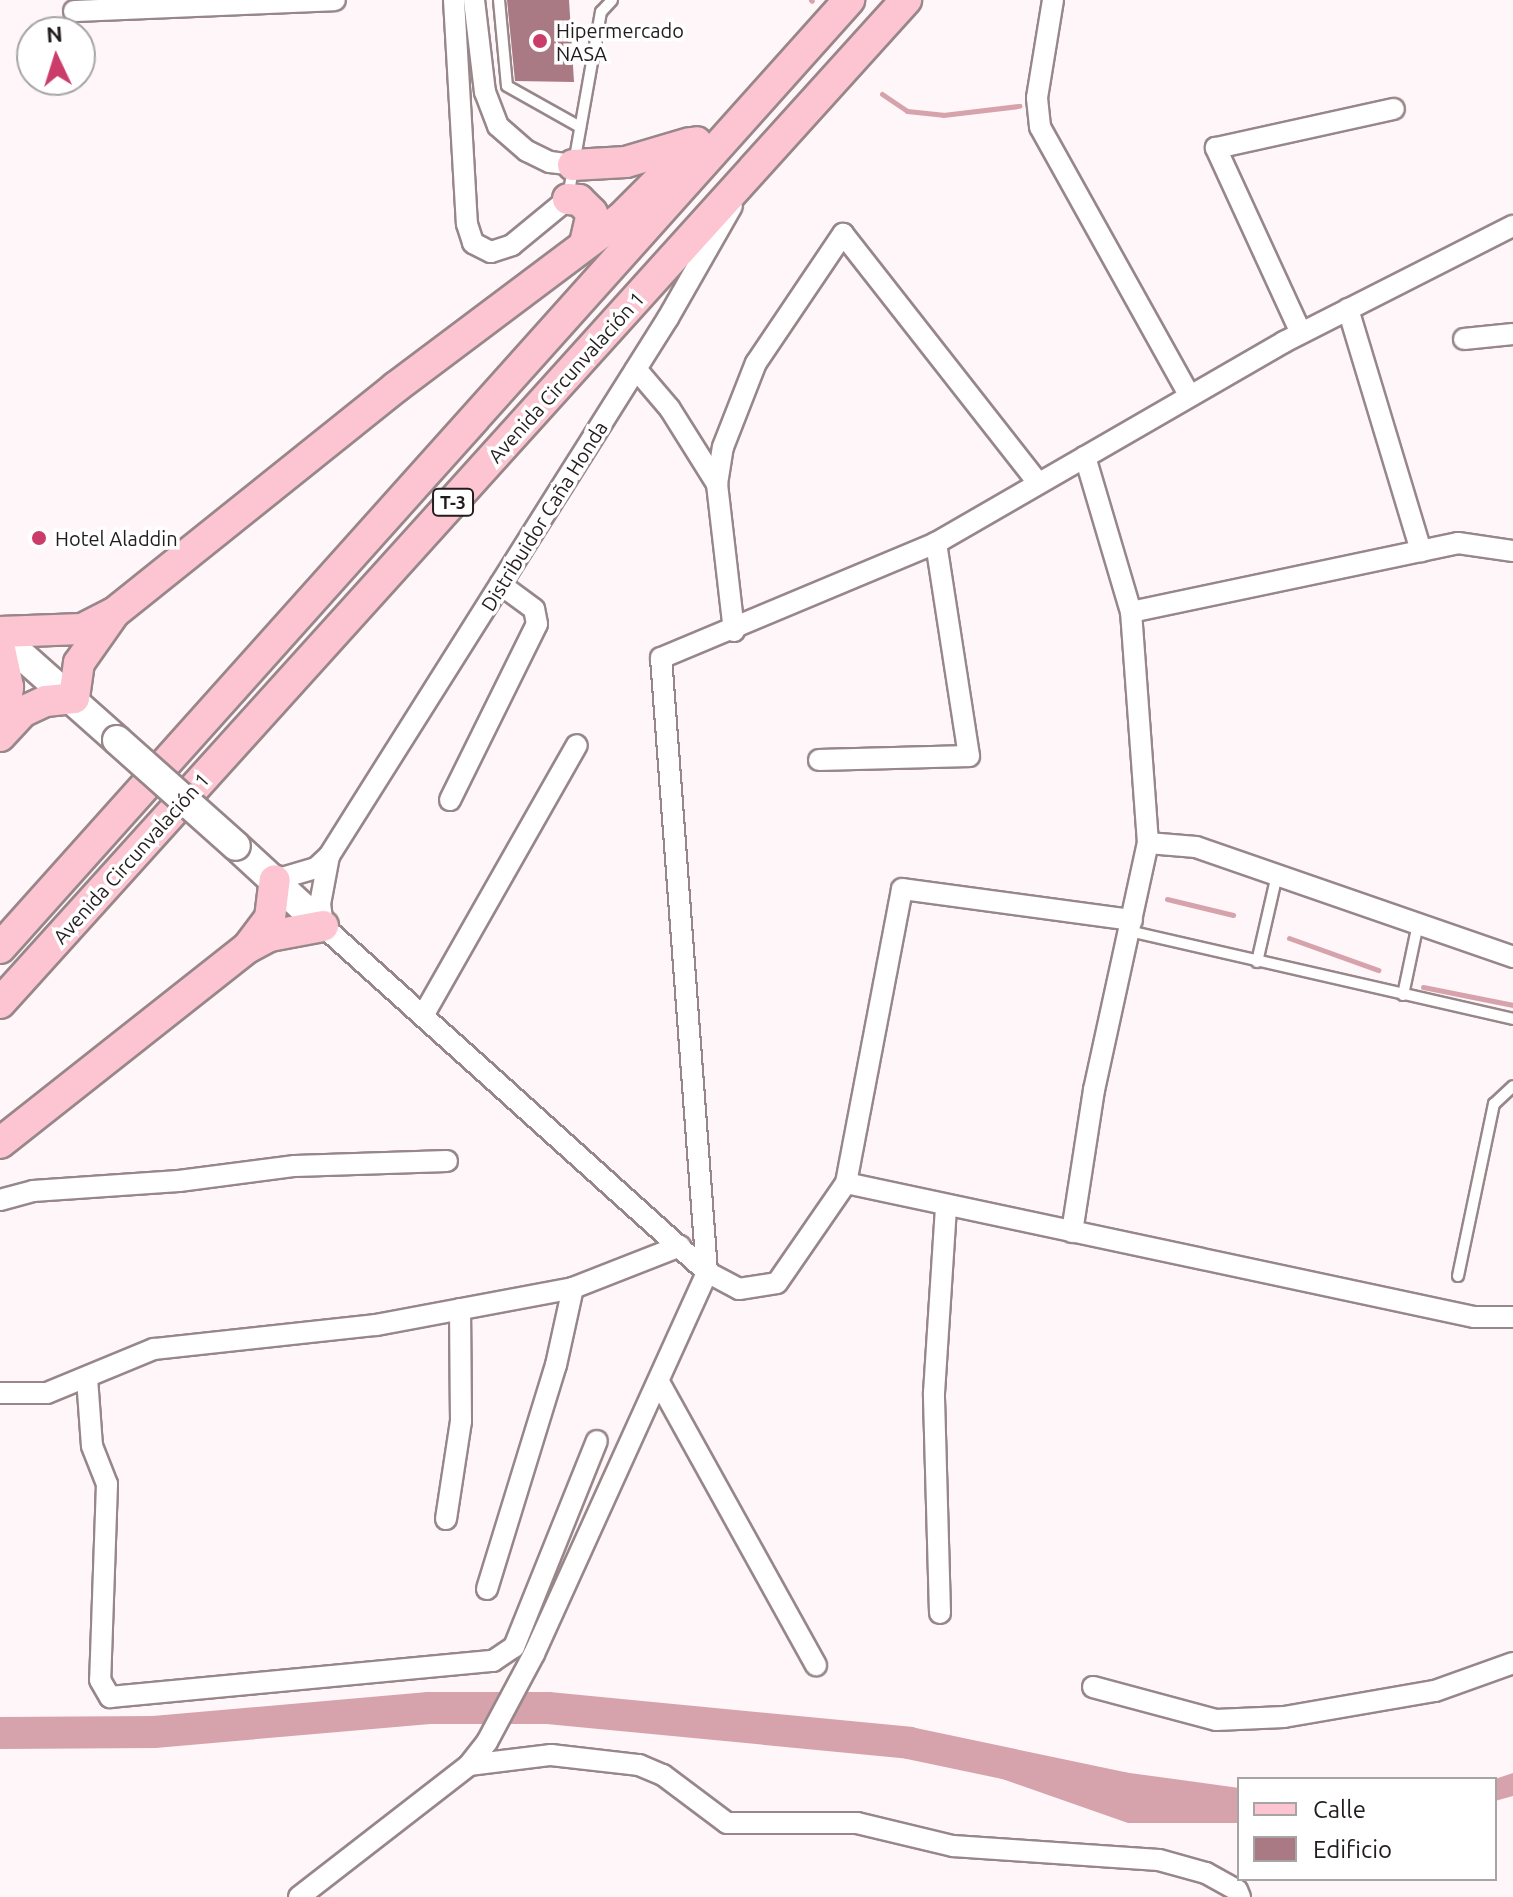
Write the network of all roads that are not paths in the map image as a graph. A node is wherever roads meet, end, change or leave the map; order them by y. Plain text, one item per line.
1 (335, 0) edge
2 (454, 0) edge
3 (474, 0) edge
4 (499, 0) edge
5 (612, 0) edge
6 (849, 0) edge
7 (906, 0) edge
8 (1053, 0) edge
9 (74, 11) dead end
10 (819, 34) junction
11 (1394, 109) dead end
12 (580, 127) junction
13 (699, 140) junction
14 (573, 165) junction
15 (752, 172) junction
16 (568, 199) junction
17 (1513, 226) edge
18 (585, 244) junction
19 (1348, 309) junction
20 (1301, 333) junction
21 (1513, 334) edge
22 (1464, 339) dead end
23 (636, 369) junction
24 (1190, 396) junction
25 (1085, 457) junction
26 (1038, 483) junction
27 (717, 484) junction
28 (936, 543) junction
29 (1421, 551) junction
30 (1513, 551) edge
31 (500, 584) junction
32 (1131, 612) junction
33 (114, 613) junction
34 (734, 631) junction
35 (0, 634) edge
36 (0, 649) edge
37 (74, 698) junction
38 (1, 734) edge
39 (577, 745) dead end
40 (819, 760) dead end
41 (450, 800) dead end
42 (1148, 843) junction
43 (329, 856) junction
44 (1277, 875) junction
45 (275, 880) junction
46 (1418, 924) junction
47 (323, 926) junction
48 (1130, 926) junction
49 (0, 948) edge
50 (247, 948) junction
51 (1513, 957) edge
52 (1257, 962) junction
53 (1403, 995) junction
54 (0, 1003) edge
55 (424, 1014) junction
56 (1513, 1019) edge
57 (1513, 1086) edge
58 (0, 1143) edge
59 (447, 1161) dead end
60 (846, 1183) junction
61 (0, 1200) edge
62 (946, 1205) junction
63 (1072, 1232) junction
64 (680, 1246) junction
65 (707, 1272) junction
66 (1458, 1276) dead end
67 (573, 1288) junction
68 (460, 1309) junction
69 (1513, 1317) edge
70 (87, 1378) junction
71 (659, 1382) junction
72 (0, 1393) edge
73 (597, 1441) dead end
74 (446, 1519) dead end
75 (487, 1589) dead end
76 (940, 1613) dead end
77 (1513, 1663) edge
78 (816, 1665) dead end
79 (1093, 1687) dead end
80 (469, 1765) junction
81 (299, 1897) edge
82 (1240, 1897) edge

1 - 9 street
2 - 16 street
3 - 14 street
4 - 12 lane
5 - 12 lane
6 - 10 main road, Avenida Circunvalación 1 / T-3
7 - 15 main road, Avenida Circunvalación 1 / T-3
8 - 24 street
10 - 13 main road
10 - 49 main road, Avenida Circunvalación 1 / T-3
11 - 20 street
12 - 14 lane
13 - 14 main road
13 - 18 main road
14 - 16 lane
15 - 23 street, Distribuidor Caña Honda
15 - 54 main road, Avenida Circunvalación 1 / T-3
16 - 18 main road
17 - 19 street
18 - 33 main road
19 - 20 street
19 - 29 street
20 - 24 street
21 - 22 street
23 - 27 street
23 - 31 street, Distribuidor Caña Honda
24 - 25 street
25 - 26 street
25 - 32 street
26 - 27 street
26 - 28 street
27 - 34 street
28 - 34 street
28 - 40 street
29 - 30 street
29 - 32 street
31 - 41 street
31 - 43 street, Distribuidor Caña Honda
32 - 42 street
33 - 35 main road
33 - 37 main road
34 - 65 street
35 - 37 street
36 - 38 main road
37 - 38 main road
37 - 45 street, bridge
39 - 55 street
42 - 44 street
42 - 48 street
43 - 45 street, Distribuidor Caña Honda
43 - 47 street, Distribuidor Caña Honda
44 - 46 street
44 - 52 lane
45 - 47 street
45 - 50 main road
46 - 51 street
46 - 53 lane
47 - 50 main road
47 - 55 street
48 - 52 lane
48 - 60 street
48 - 63 street
50 - 58 main road
52 - 53 lane
53 - 56 lane
55 - 64 street
57 - 66 lane
59 - 61 street
60 - 62 street
60 - 65 street
62 - 63 street
62 - 76 street
63 - 69 street
64 - 65 street
64 - 67 street
65 - 71 street
67 - 68 street
67 - 75 street
68 - 70 street
68 - 74 street
70 - 72 street
70 - 73 street
71 - 78 street
71 - 80 street
77 - 79 street
80 - 81 street
80 - 82 street

